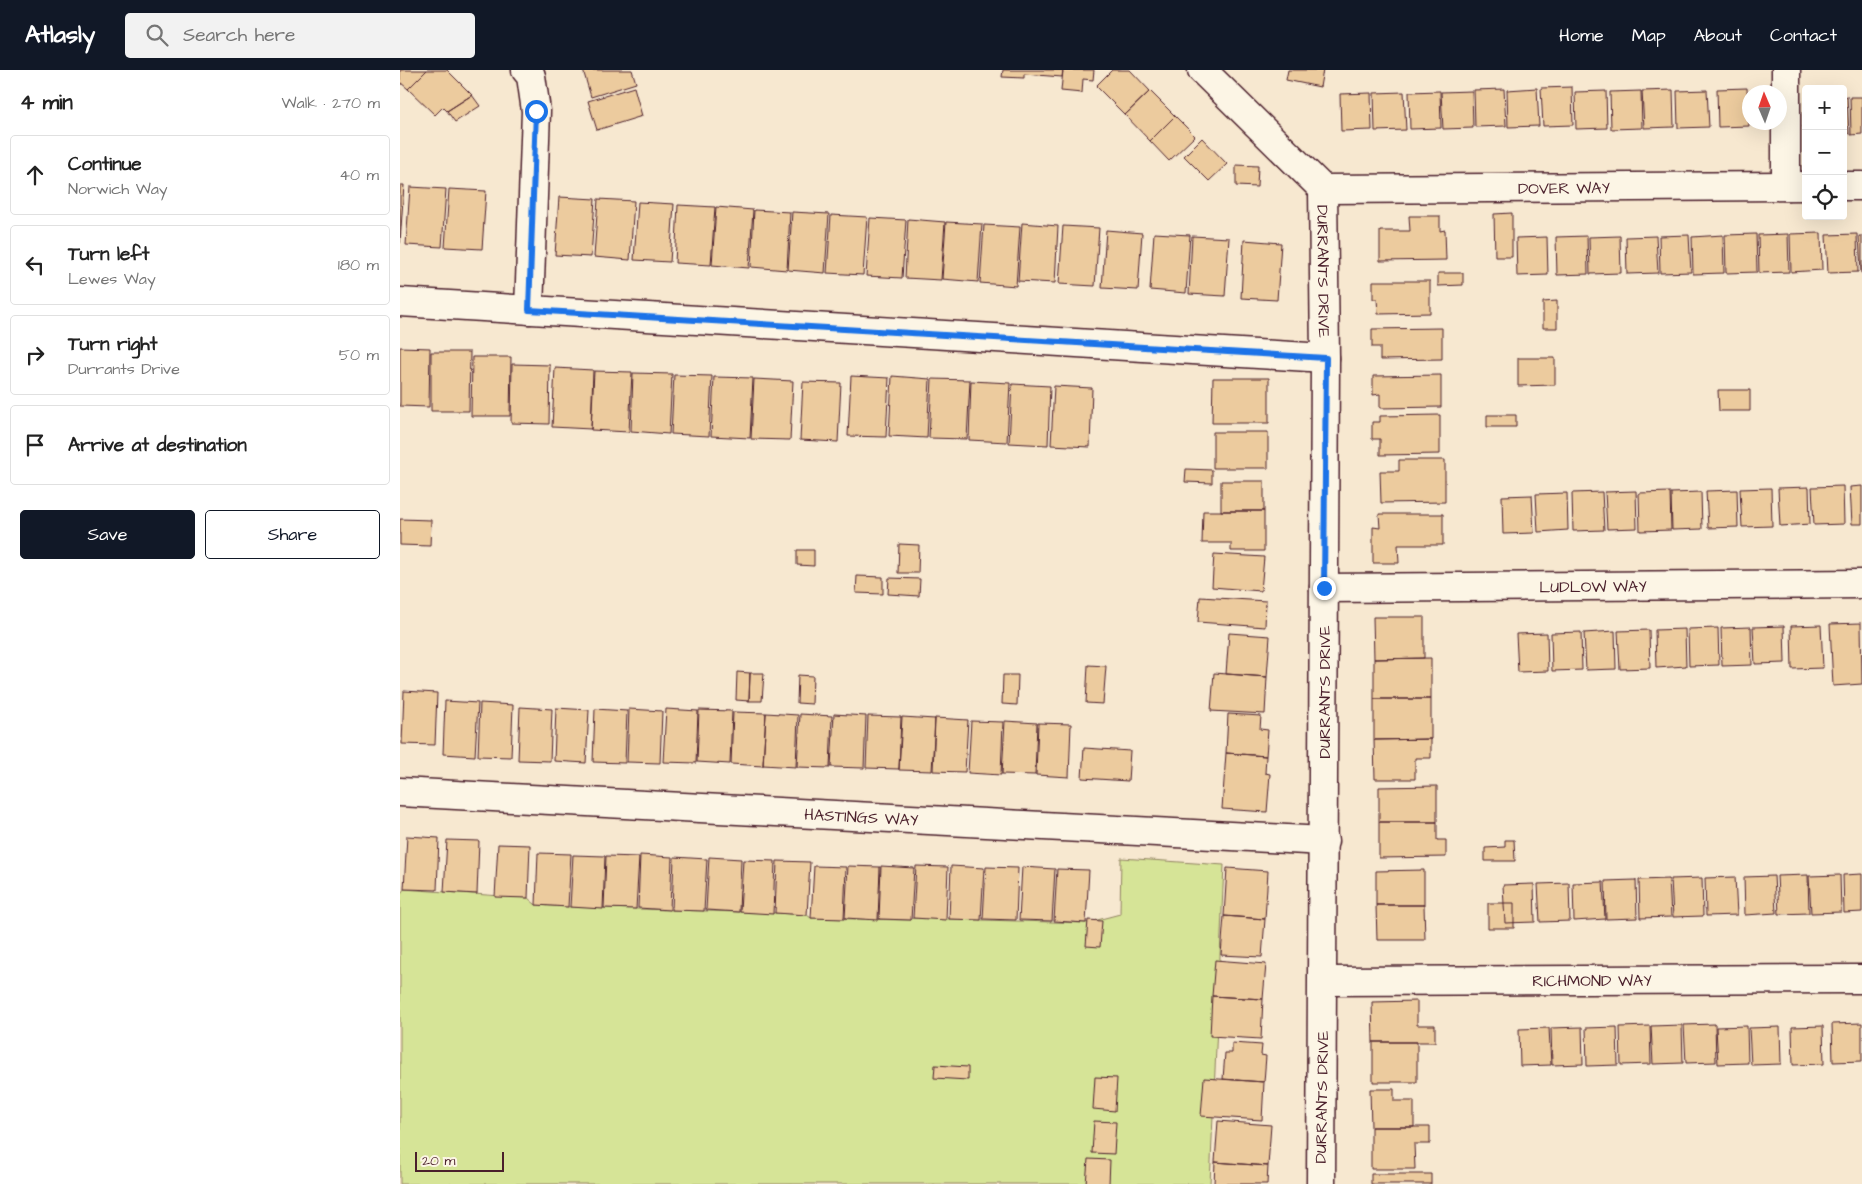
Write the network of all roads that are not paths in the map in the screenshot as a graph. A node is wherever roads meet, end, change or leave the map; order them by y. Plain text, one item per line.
1 (526, 70) edge
2 (1202, 70) edge
3 (1786, 70) edge
4 (1796, 186) edge
5 (1847, 186) edge
6 (1862, 186) edge
7 (1323, 189) junction
8 (400, 302) edge
9 (529, 310) junction
10 (1326, 358) junction
11 (1862, 584) edge
12 (1324, 588) junction
13 (400, 792) edge
14 (1324, 841) junction
15 (1862, 979) edge
16 (1323, 981) junction
17 (1321, 1184) edge

1 - 9 street
2 - 7 street, DURRANTS DRIVE
3 - 4 street
4 - 7 street, DOVER WAY
5 - 6 street
7 - 10 street, DURRANTS DRIVE
8 - 9 street
9 - 10 street
10 - 12 street, DURRANTS DRIVE
11 - 12 street, LUDLOW WAY
12 - 14 street, DURRANTS DRIVE
13 - 14 street, HASTINGS WAY
14 - 16 street, DURRANTS DRIVE
15 - 16 street, RICHMOND WAY
16 - 17 street, DURRANTS DRIVE

